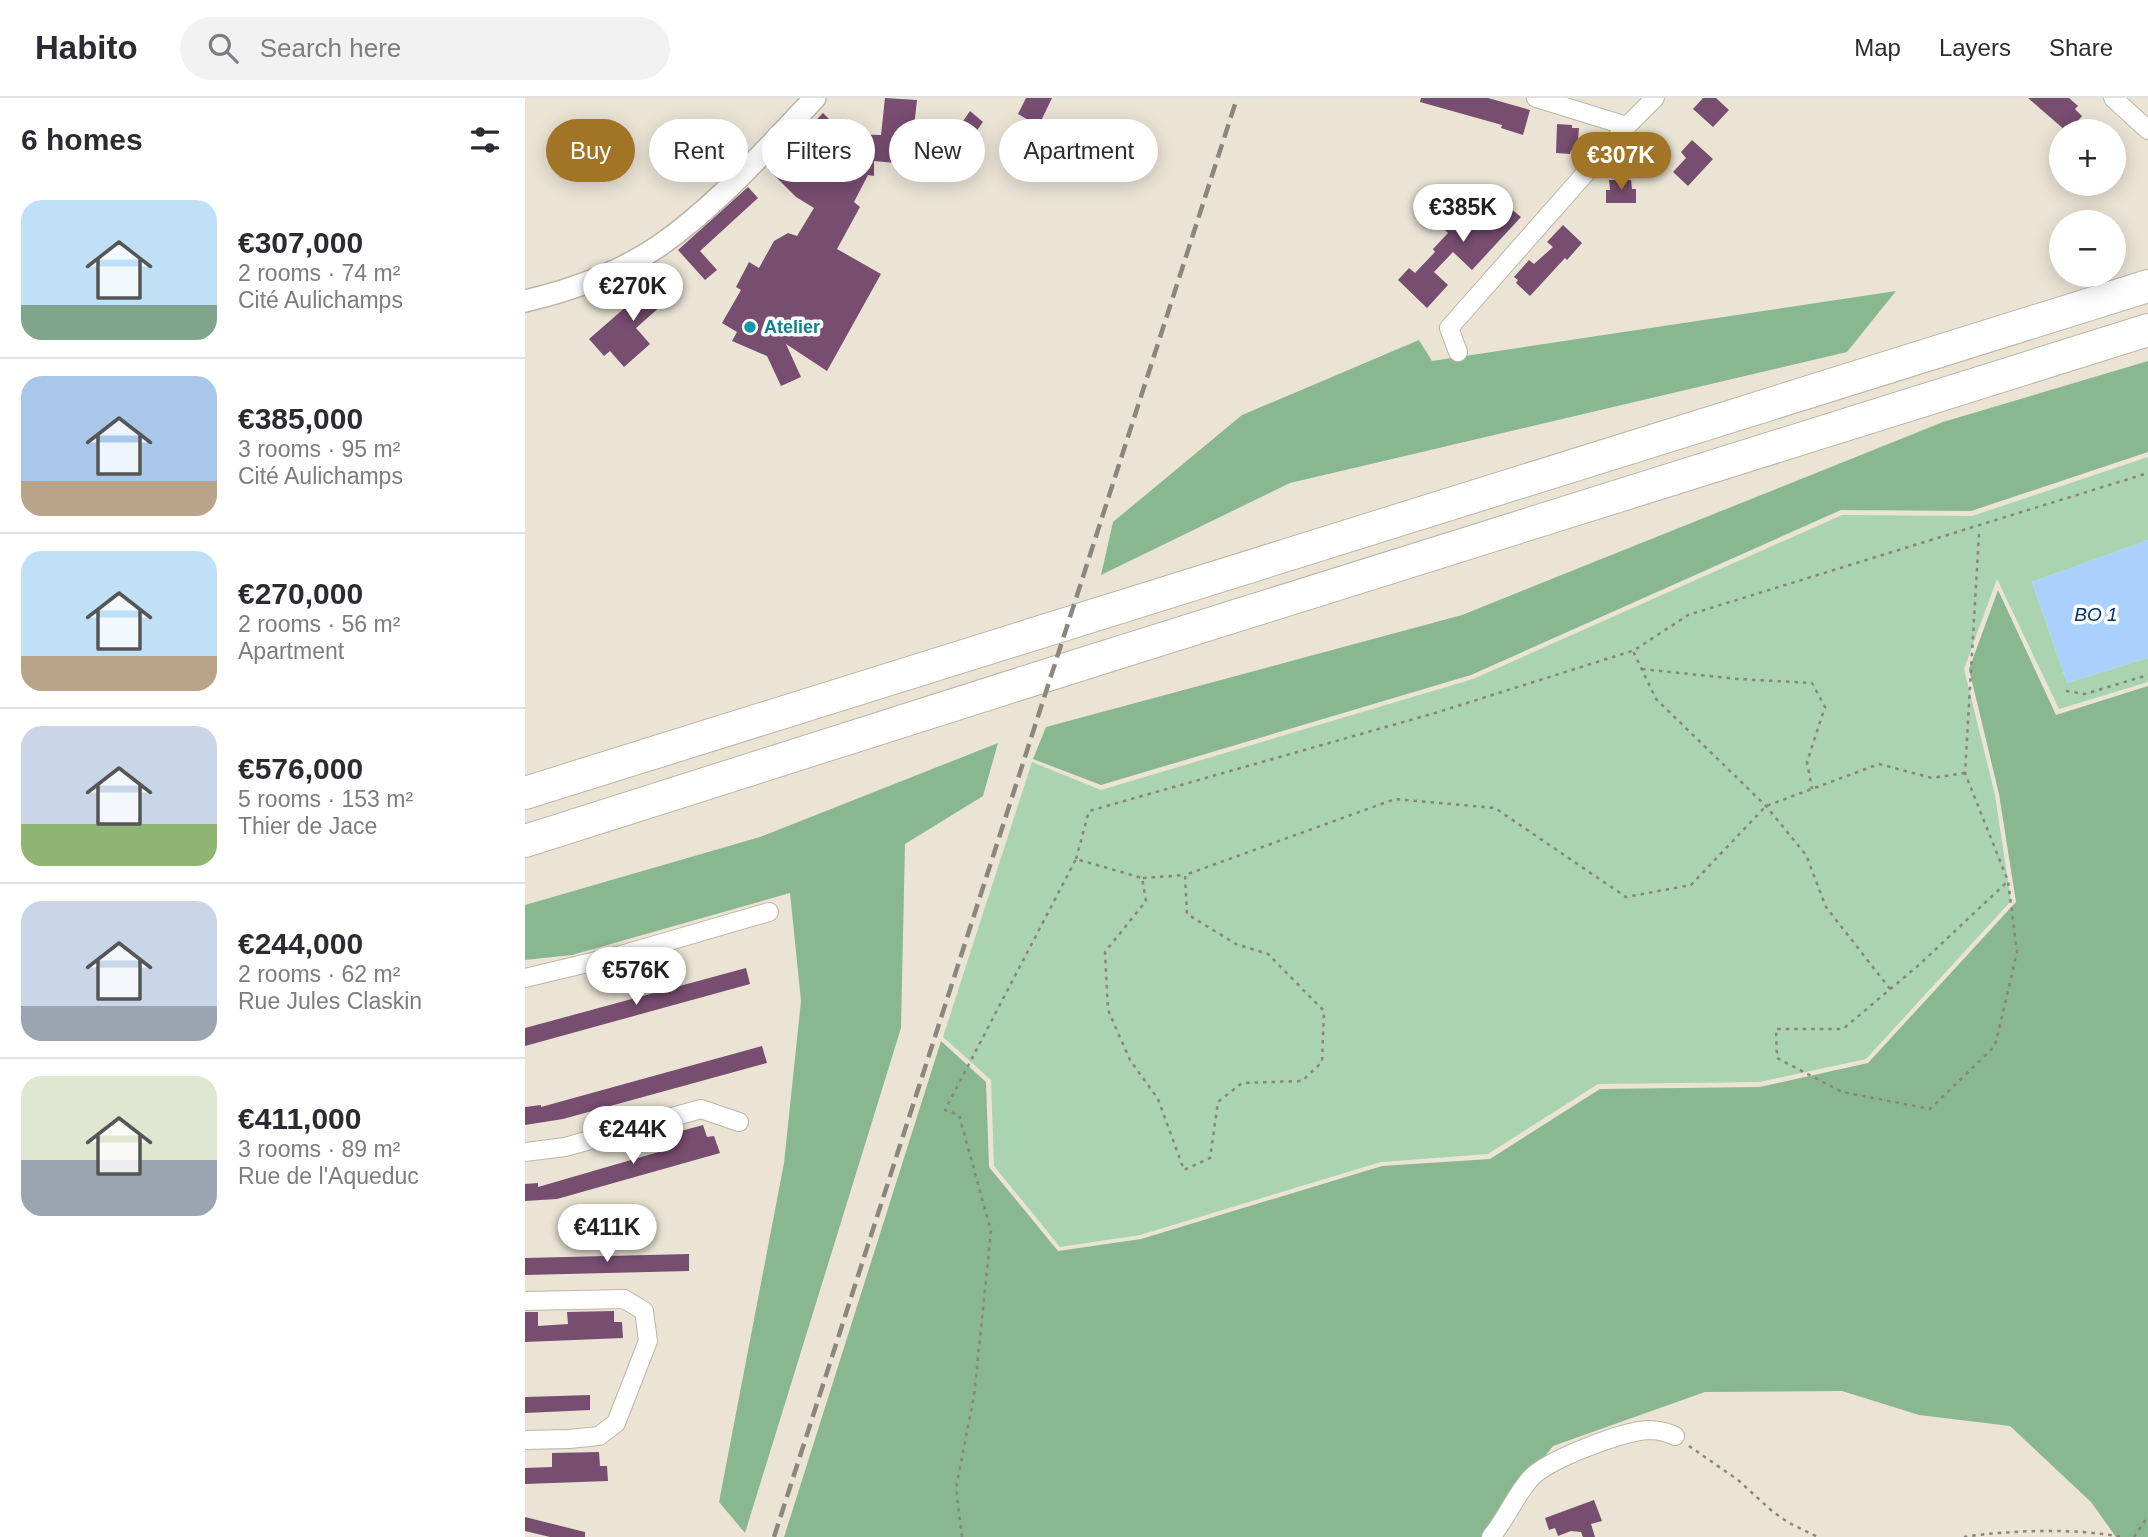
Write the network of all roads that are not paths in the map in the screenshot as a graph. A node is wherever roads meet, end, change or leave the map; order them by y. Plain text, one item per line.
1 (815, 98) edge
2 (1536, 98) edge
3 (1655, 98) edge
4 (2113, 98) edge
5 (1627, 126) junction
6 (2148, 130) edge
7 (2148, 286) edge
8 (525, 301) edge
9 (2148, 330) edge
10 (1458, 352) dead end
11 (525, 793) edge
12 (525, 841) edge
13 (769, 912) dead end
14 (525, 978) edge
15 (739, 1122) dead end
16 (525, 1152) edge
17 (525, 1301) edge
18 (1675, 1436) road end
19 (525, 1440) edge
20 (1491, 1537) edge

1 - 8 street
2 - 5 street
3 - 5 street
4 - 6 street
5 - 10 street
7 - 11 highway
9 - 12 highway
13 - 14 street
15 - 16 street
17 - 19 street
18 - 20 street

